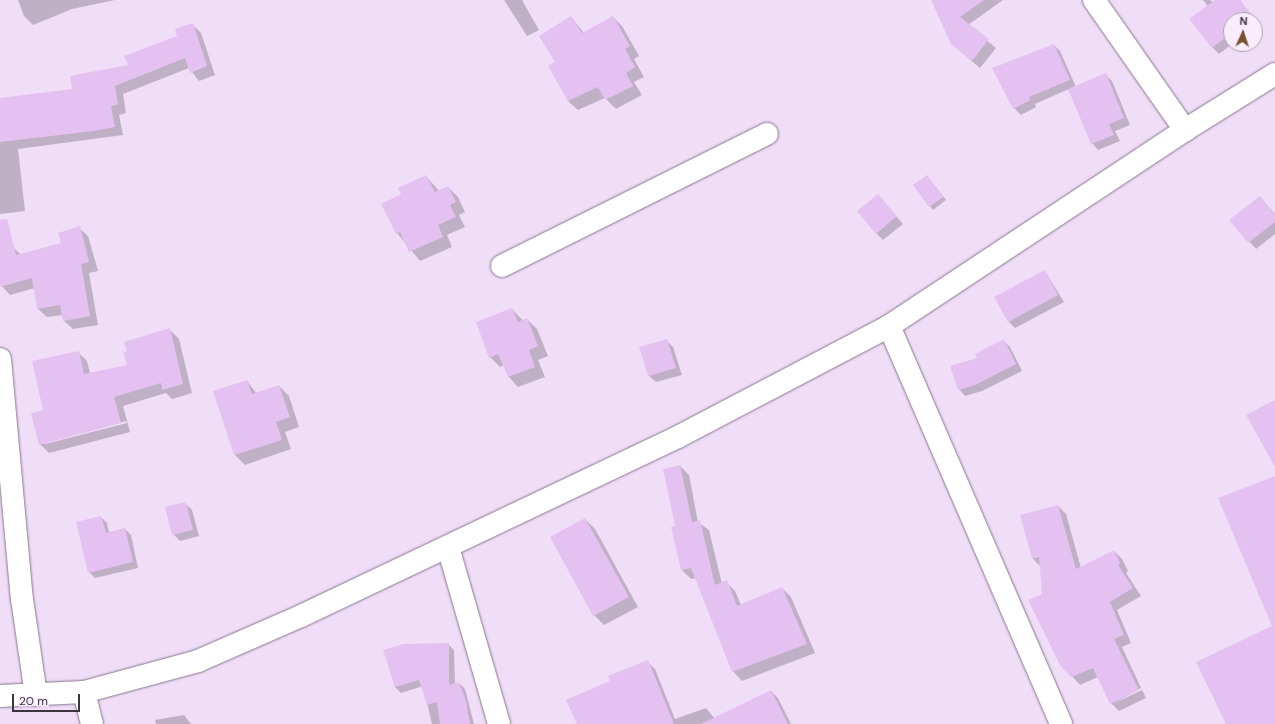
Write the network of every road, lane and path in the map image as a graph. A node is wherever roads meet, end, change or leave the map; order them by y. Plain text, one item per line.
1 (1094, 0) edge
2 (1275, 74) edge
3 (1185, 130) junction
4 (767, 134) dead end
5 (502, 266) dead end
6 (888, 326) junction
7 (0, 359) edge
8 (448, 547) junction
9 (84, 692) junction
10 (36, 695) junction
11 (0, 696) edge
12 (92, 724) edge
13 (500, 724) edge
14 (1061, 724) edge

1 - 3 street
2 - 3 street
3 - 6 street
4 - 5 street
6 - 8 street
6 - 14 street
7 - 10 street
8 - 9 street
8 - 13 street
9 - 10 street
9 - 12 street
10 - 11 street

